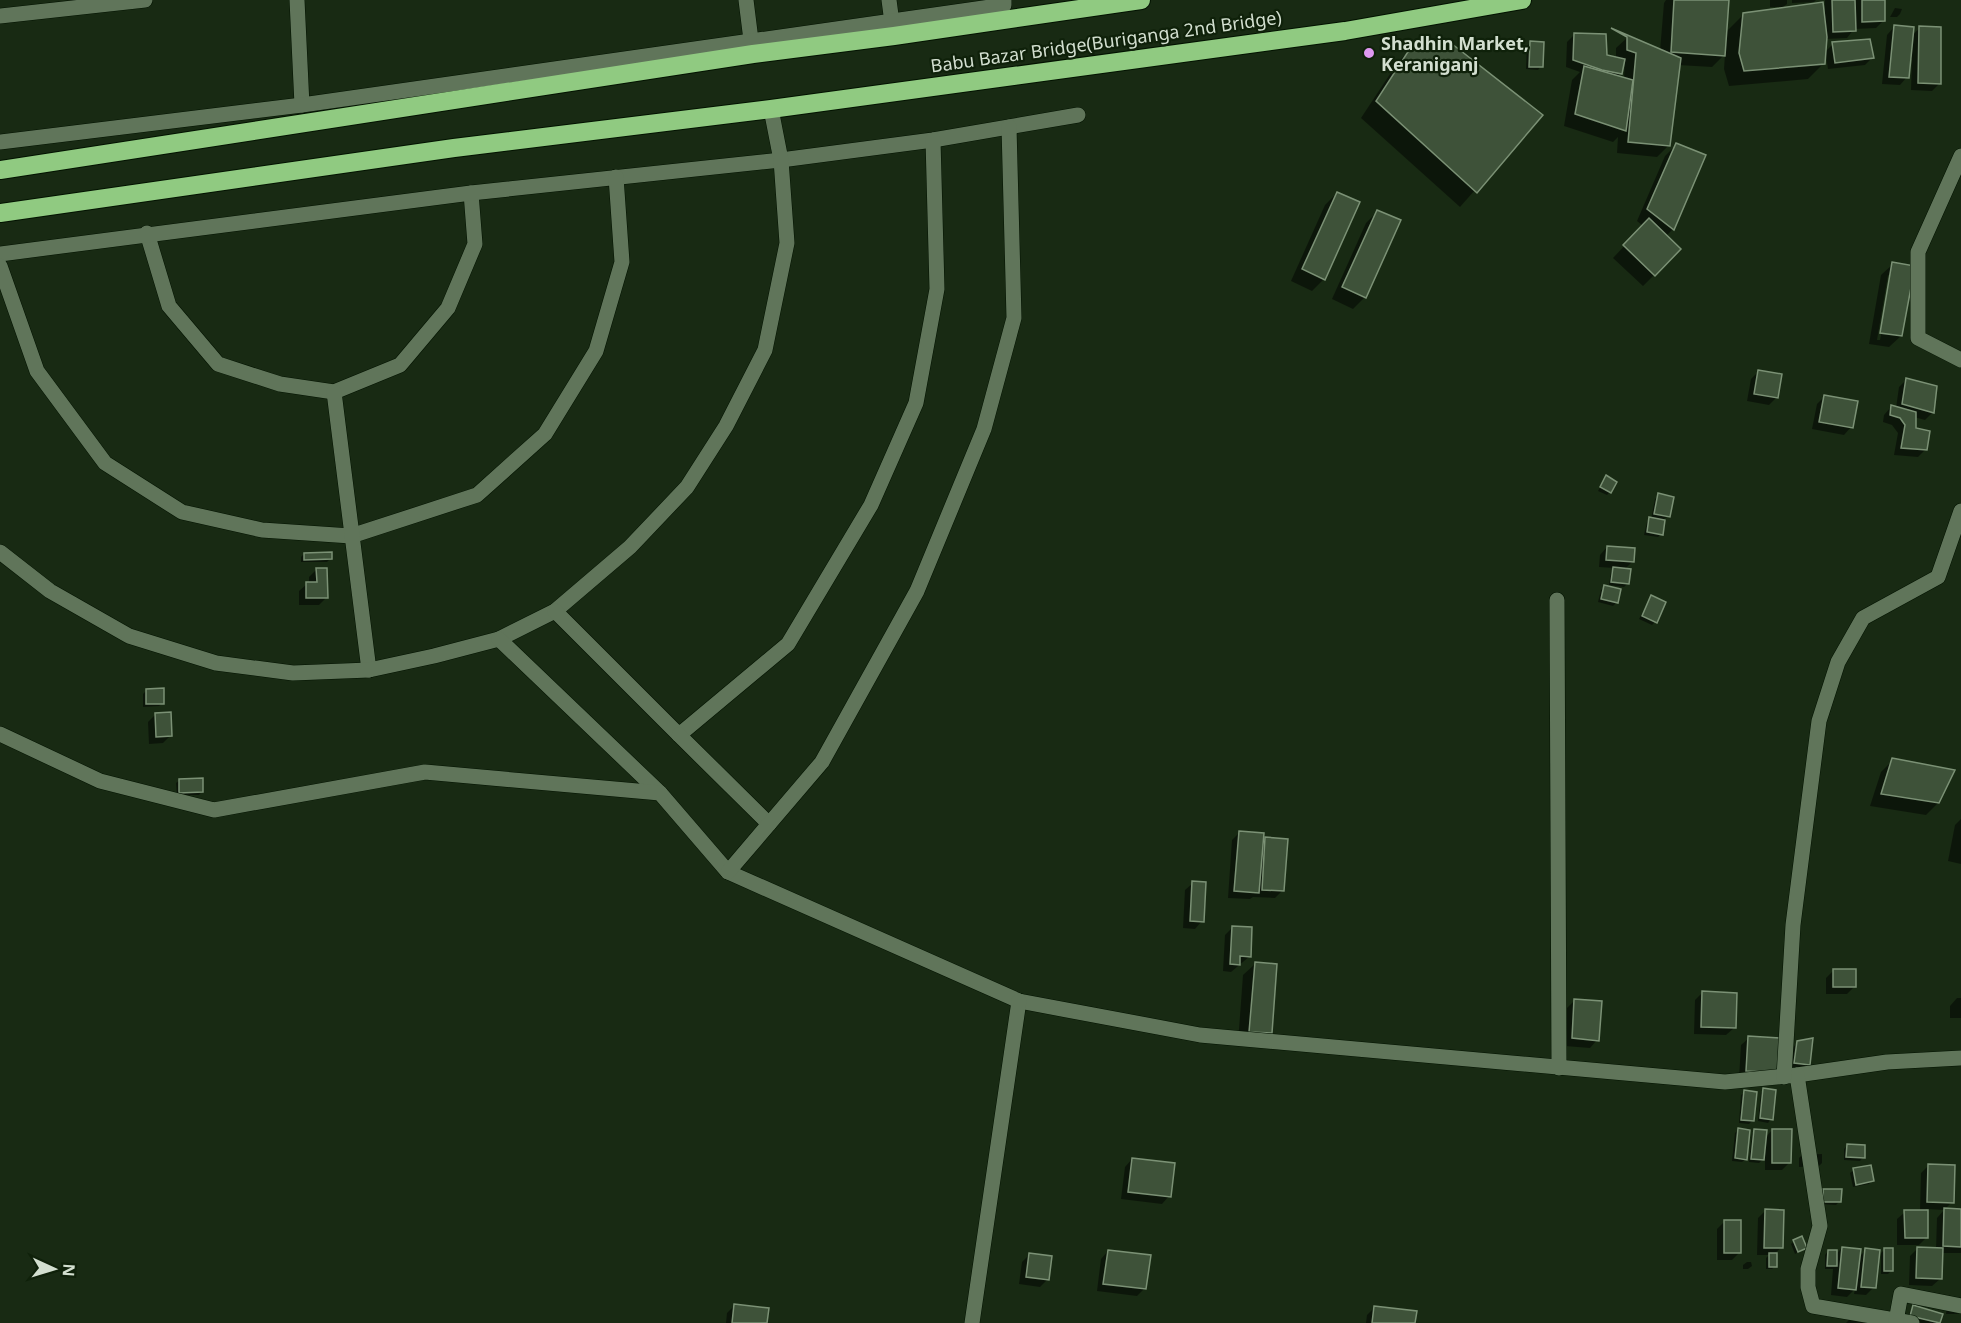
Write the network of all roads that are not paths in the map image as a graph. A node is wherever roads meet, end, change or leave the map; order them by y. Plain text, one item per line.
1 (145, 0) edge
2 (297, 0) edge
3 (746, 0) edge
4 (889, 0) edge
5 (1004, 0) edge
6 (1141, 0) edge
7 (1522, 0) edge
8 (0, 16) edge
9 (893, 29) junction
10 (752, 47) junction
11 (302, 105) junction
12 (771, 109) junction
13 (1078, 115) dead end
14 (1009, 127) junction
15 (933, 140) junction
16 (0, 142) edge
17 (1961, 156) edge
18 (781, 160) junction
19 (0, 170) edge
20 (616, 177) junction
21 (471, 192) junction
22 (0, 213) edge
23 (147, 234) junction
24 (0, 254) edge
25 (0, 266) edge
26 (1961, 360) edge
27 (334, 392) junction
28 (1961, 511) edge
29 (351, 536) junction
30 (0, 552) edge
31 (1557, 600) dead end
32 (555, 611) junction
33 (499, 639) junction
34 (369, 670) junction
35 (0, 734) edge
36 (679, 735) junction
37 (660, 793) junction
38 (769, 824) junction
39 (728, 872) junction
40 (1019, 1001) junction
41 (1961, 1058) edge
42 (1559, 1068) junction
43 (1791, 1076) junction
44 (1961, 1306) edge
45 (1896, 1321) junction
46 (972, 1323) edge
47 (1912, 1323) edge

1 - 8 street
2 - 11 street
3 - 10 street
4 - 9 street
5 - 9 street
6 - 9 highway
7 - 12 highway, Babu Bazar Bridge(Buriganga 2nd Bridge)
9 - 10 highway
10 - 11 street
10 - 19 highway
11 - 16 street
12 - 18 street
12 - 22 highway, Babu Bazar Bridge(Buriganga 2nd Bridge)
13 - 14 street
14 - 15 street
14 - 38 street
15 - 18 street
15 - 36 street
17 - 26 street
18 - 20 street
18 - 32 street
20 - 21 street
20 - 29 street
21 - 23 street
21 - 27 street
23 - 24 street
23 - 27 street
25 - 29 street
27 - 29 street
28 - 43 street
29 - 34 street
30 - 34 street
31 - 42 street
32 - 33 street
32 - 36 street
33 - 34 street
33 - 37 street
35 - 37 street
36 - 38 street
37 - 39 street
38 - 39 street
39 - 40 street
40 - 42 street
40 - 46 street
41 - 43 street
42 - 43 street
43 - 45 street
44 - 45 street
45 - 47 street

